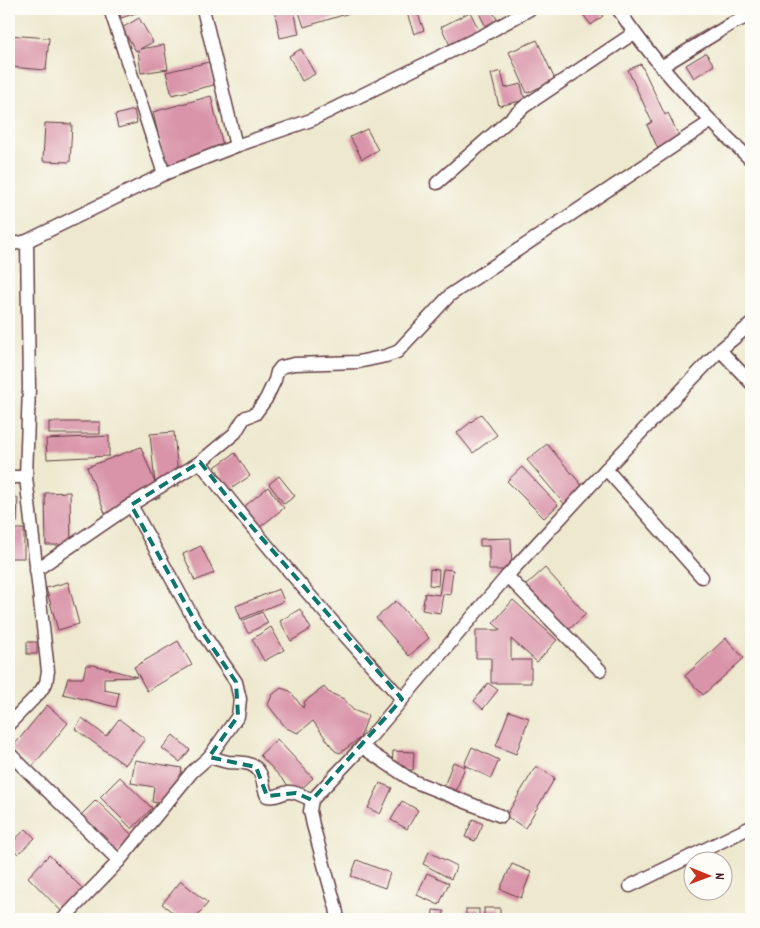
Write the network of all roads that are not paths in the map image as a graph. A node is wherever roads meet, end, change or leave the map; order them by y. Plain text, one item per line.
1 (110, 9) edge
2 (203, 9) edge
3 (530, 9) edge
4 (618, 9) edge
5 (751, 15) edge
6 (634, 33) junction
7 (661, 67) junction
8 (710, 122) junction
9 (236, 146) junction
10 (751, 160) edge
11 (164, 174) junction
12 (437, 183) dead end
13 (27, 242) junction
14 (9, 245) edge
15 (751, 324) edge
16 (720, 350) junction
17 (751, 383) edge
18 (200, 462) junction
19 (606, 469) junction
20 (9, 476) edge
21 (26, 477) junction
22 (131, 505) junction
23 (36, 570) junction
24 (508, 576) junction
25 (702, 578) dead end
26 (600, 670) dead end
27 (402, 699) junction
28 (9, 724) edge
29 (362, 746) junction
30 (9, 753) edge
31 (209, 757) junction
32 (312, 800) junction
33 (501, 816) dead end
34 (751, 827) edge
35 (119, 861) junction
36 (630, 886) dead end
37 (63, 919) edge
38 (338, 919) edge

1 - 11 street
2 - 9 street
3 - 9 street
4 - 6 street
5 - 7 street
6 - 7 street
6 - 12 street
7 - 8 street
8 - 10 street
8 - 18 street
9 - 11 street
11 - 13 street
13 - 14 street
13 - 21 street
15 - 16 street
16 - 17 street
16 - 19 street
18 - 22 street
18 - 27 street
19 - 24 street
19 - 25 street
20 - 21 street
21 - 23 street
22 - 23 street
22 - 31 street
23 - 28 street
24 - 26 street
24 - 27 street
27 - 29 street
29 - 32 street
29 - 33 street
30 - 35 street
31 - 32 street
31 - 35 street
32 - 38 street
34 - 36 street
35 - 37 street

